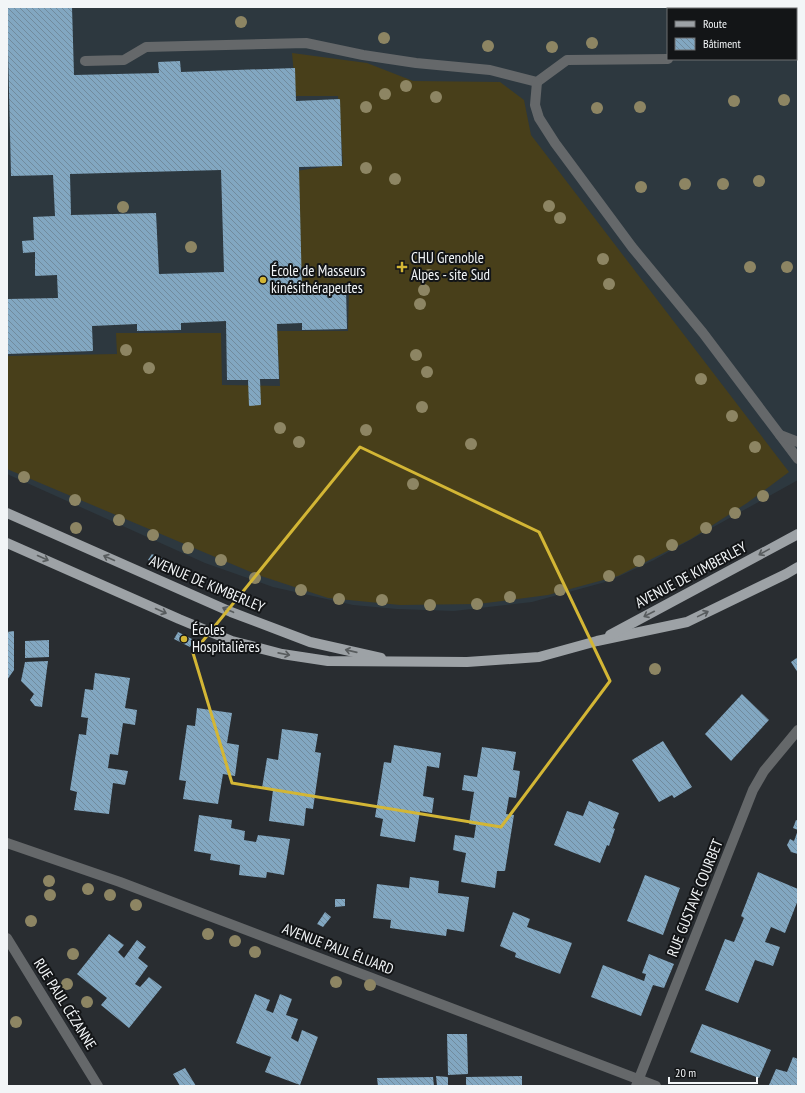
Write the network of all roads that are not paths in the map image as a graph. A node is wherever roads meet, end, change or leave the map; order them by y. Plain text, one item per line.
1 (667, 59) edge
2 (85, 61) dead end
3 (537, 82) junction
4 (778, 434) junction
5 (798, 442) edge
6 (798, 459) edge
7 (7, 513) edge
8 (798, 534) edge
9 (7, 543) edge
10 (798, 566) edge
11 (597, 641) junction
12 (403, 662) junction
13 (798, 730) edge
14 (7, 843) edge
15 (7, 938) edge
16 (637, 1083) edge
17 (98, 1086) edge
18 (656, 1086) edge

1 - 3 street
2 - 3 street
3 - 4 street
4 - 5 street
4 - 6 street
12 -> 7 main road, AVENUE DE KIMBERLEY
8 -> 11 main road, AVENUE DE KIMBERLEY
9 -> 12 main road, AVENUE DE KIMBERLEY
11 -> 10 main road, AVENUE DE KIMBERLEY
11 - 12 main road, AVENUE DE KIMBERLEY
13 - 16 street, RUE GUSTAVE COURBET
14 - 16 street, AVENUE PAUL ÉLUARD
15 - 17 street, RUE PAUL CÉZANNE
16 - 18 street, AVENUE PAUL ÉLUARD

